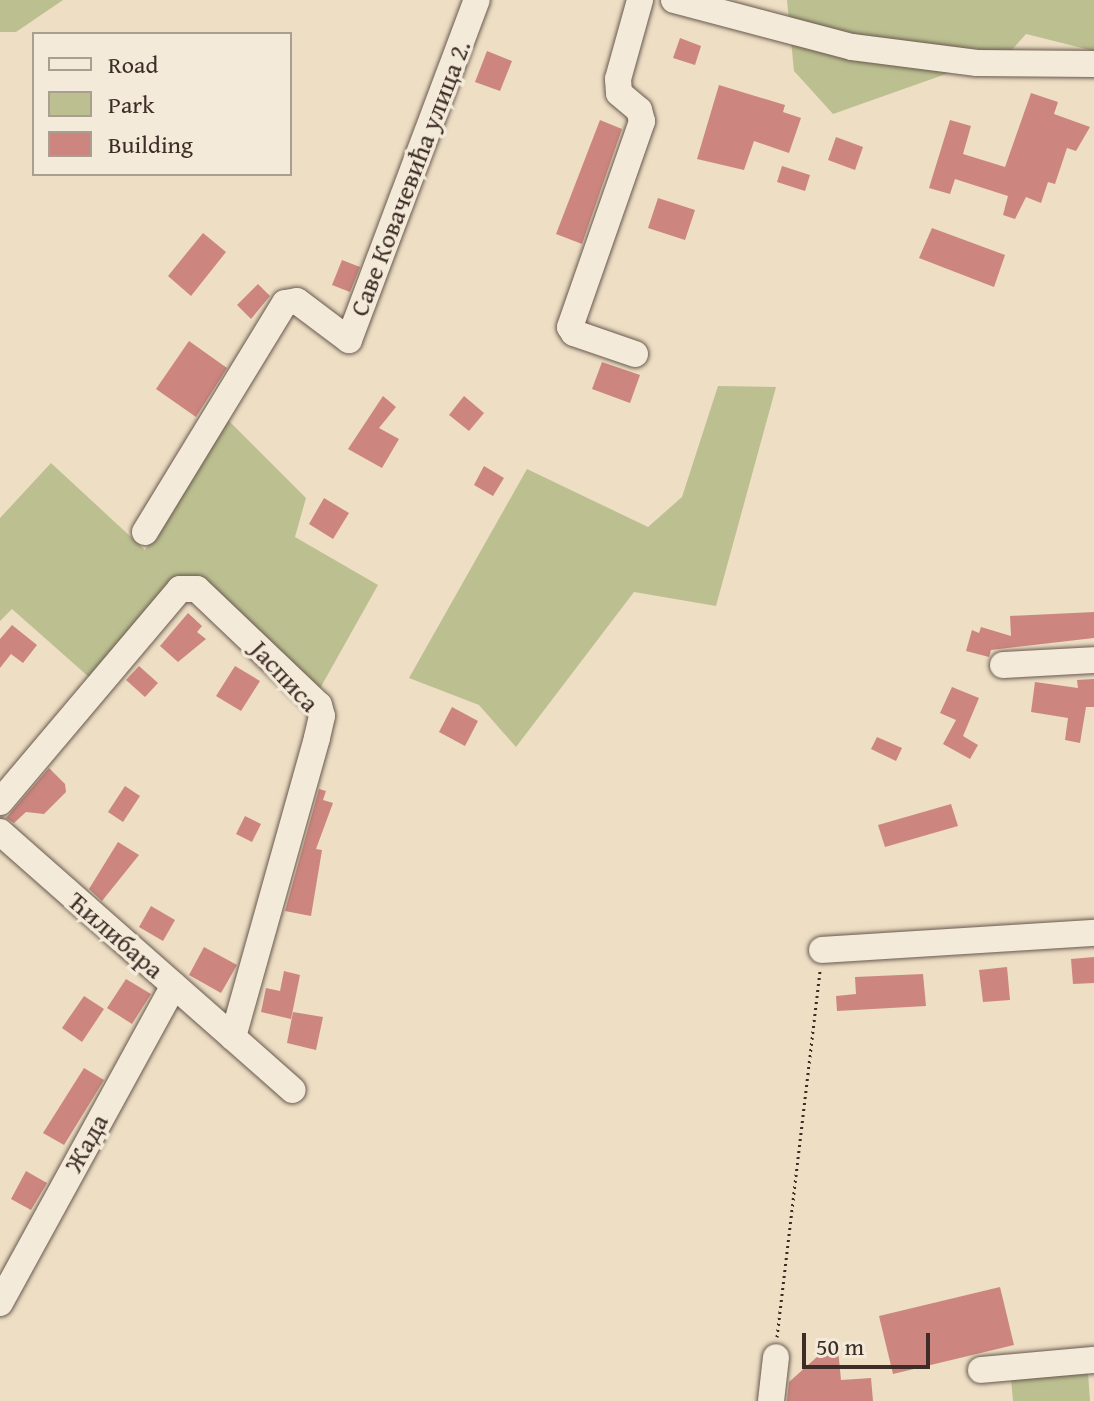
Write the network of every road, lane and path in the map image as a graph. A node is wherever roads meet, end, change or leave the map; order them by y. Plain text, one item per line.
1 (477, 0) edge
2 (640, 0) edge
3 (674, 0) edge
4 (1094, 64) edge
5 (635, 354) dead end
6 (145, 532) dead end
7 (1094, 660) edge
8 (1003, 665) dead end
9 (0, 802) edge
10 (0, 832) edge
11 (1094, 933) edge
12 (822, 950) joint
13 (174, 985) junction
14 (233, 1037) junction
15 (293, 1090) dead end
16 (0, 1303) edge
17 (776, 1357) joint
18 (1094, 1360) edge
19 (981, 1370) dead end
20 (771, 1401) edge

1 - 6 street, Саве Ковачевића улица 2.
2 - 5 street
3 - 4 street
7 - 8 street
9 - 14 street, Јасписа
10 - 13 street, Ћилибара
11 - 12 street
12 - 17 path
13 - 14 street, Ћилибара
13 - 16 street, Жада
14 - 15 street
17 - 20 street
18 - 19 street

